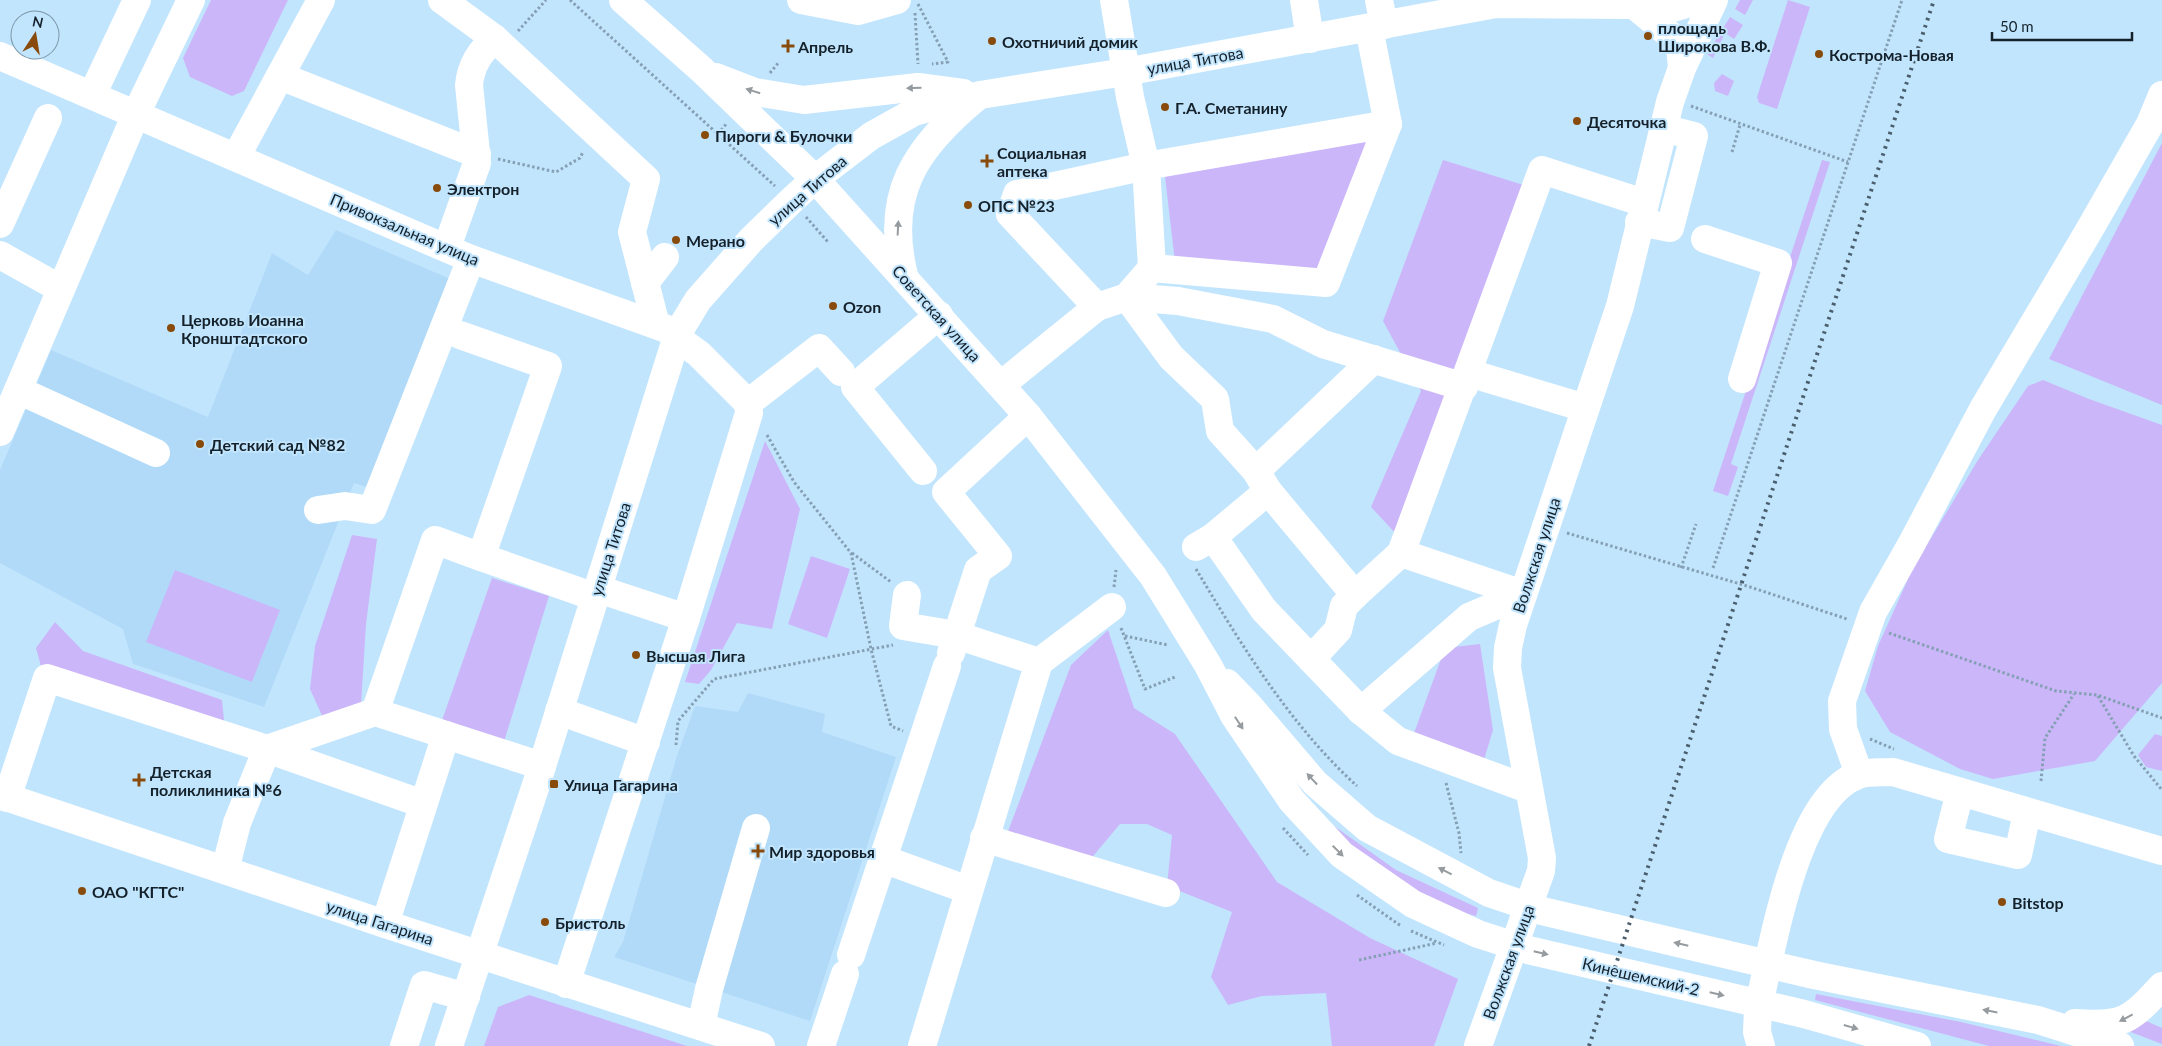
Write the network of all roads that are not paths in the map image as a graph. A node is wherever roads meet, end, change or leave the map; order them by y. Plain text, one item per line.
1 (136, 0) edge
2 (191, 0) edge
3 (322, 0) edge
4 (442, 0) edge
5 (623, 0) edge
6 (801, 0) edge
7 (897, 0) edge
8 (1114, 0) edge
9 (1304, 0) edge
10 (1701, 0) edge
11 (1500, 2) edge
12 (1633, 2) edge
13 (1377, 17) edge
14 (1310, 39) junction
15 (499, 43) junction
16 (0, 56) edge
17 (1682, 68) junction
18 (702, 70) junction
19 (1125, 72) junction
20 (280, 76) junction
21 (980, 95) junction
22 (92, 96) junction
23 (2162, 96) edge
24 (136, 114) junction
25 (48, 118) dead end
26 (1388, 124) junction
27 (1663, 128) junction
28 (477, 154) junction
29 (236, 157) junction
30 (1146, 166) junction
31 (815, 179) junction
32 (1641, 212) junction
33 (0, 224) edge
34 (1705, 240) dead end
35 (446, 247) junction
36 (0, 255) edge
37 (665, 257) dead end
38 (471, 259) junction
39 (1152, 268) junction
40 (904, 276) junction
41 (645, 283) junction
42 (61, 289) junction
43 (1127, 297) junction
44 (1097, 307) junction
45 (939, 316) junction
46 (670, 332) junction
47 (460, 335) dead end
48 (1374, 359) junction
49 (841, 372) dead end
50 (1742, 379) dead end
51 (1466, 380) junction
52 (1000, 385) junction
53 (18, 390) junction
54 (748, 403) junction
55 (1585, 408) junction
56 (1028, 416) junction
57 (1, 426) edge
58 (156, 453) dead end
59 (923, 471) dead end
60 (1262, 481) junction
61 (318, 510) dead end
62 (1401, 553) junction
63 (481, 557) junction
64 (596, 593) junction
65 (1523, 594) junction
66 (907, 595) road end
67 (1355, 595) junction
68 (1112, 607) road end
69 (686, 618) junction
70 (951, 651) junction
71 (1311, 659) junction
72 (1039, 662) junction
73 (1208, 665) junction
74 (559, 711) junction
75 (1361, 711) junction
76 (375, 712) junction
77 (446, 735) junction
78 (646, 742) junction
79 (267, 749) junction
80 (542, 766) junction
81 (1858, 774) junction
82 (1528, 789) junction
83 (1960, 792) junction
84 (3, 796) edge
85 (423, 804) junction
86 (2026, 812) junction
87 (756, 828) dead end
88 (984, 838) junction
89 (2128, 841) junction
90 (2162, 851) edge
91 (883, 859) junction
92 (2162, 867) edge
93 (225, 870) junction
94 (968, 890) junction
95 (1166, 893) dead end
96 (385, 924) junction
97 (480, 955) junction
98 (566, 984) junction
99 (2162, 986) edge
100 (466, 997) junction
101 (2038, 1020) junction
102 (700, 1026) junction
103 (404, 1046) edge
104 (449, 1046) edge
105 (761, 1046) edge
106 (821, 1046) edge
107 (922, 1046) edge
108 (1478, 1046) edge
109 (1761, 1046) edge
110 (1917, 1046) edge
111 (2120, 1046) edge

1 - 22 main road
2 - 24 main road
3 - 20 main road
4 - 15 main road
5 - 18 main road, Советская улица
6 - 7 main road
8 - 19 main road
9 - 14 main road
10 - 12 main road, улица Титова
10 - 17 main road, Волжская улица
11 - 12 main road, улица Титова
11 - 13 main road, улица Титова
12 - 17 main road
13 - 14 main road, улица Титова
13 - 26 main road
14 - 19 main road, улица Титова
15 - 28 main road
15 - 41 main road
16 - 22 main road, Привокзальная улица
17 - 27 main road, Волжская улица
21 -> 18 main road
18 - 31 main road, Советская улица
19 - 21 main road, улица Титова
19 - 30 main road
20 - 28 main road
20 - 29 main road
21 - 31 main road, улица Титова
40 -> 21 main road
22 - 24 main road, Привокзальная улица
23 - 81 main road
24 - 29 main road, Привокзальная улица
24 - 42 main road
25 - 33 main road
26 - 30 main road
26 - 39 main road
27 - 32 main road, Волжская улица
27 - 32 main road
28 - 35 main road
29 - 35 main road, Привокзальная улица
30 - 39 main road
30 - 44 main road
31 - 40 main road, Советская улица
31 - 46 main road, улица Титова
32 - 51 main road
32 - 55 main road, Волжская улица
34 - 50 main road
35 - 38 main road, Привокзальная улица
36 - 42 main road
37 - 41 main road
38 - 46 main road, Привокзальная улица
38 - 61 main road
39 - 43 main road
40 - 45 main road, Советская улица
41 - 46 main road
42 - 53 main road
43 - 44 main road
43 - 48 main road
43 - 60 main road
44 - 52 main road
45 - 52 main road, Советская улица
45 - 59 main road
46 - 54 main road, Привокзальная улица
46 - 64 main road, улица Титова
47 - 63 main road
48 - 51 main road
48 - 60 main road
49 - 54 main road
51 - 55 main road
51 - 62 main road
52 - 56 main road, Советская улица
53 - 57 main road
53 - 58 main road
54 - 69 main road
55 - 65 main road, Волжская улица
56 - 70 main road
56 - 73 main road, Советская улица
60 - 67 main road
60 - 71 main road
62 - 65 main road
62 - 67 main road
63 - 64 main road
63 - 76 main road
64 - 69 main road
64 - 74 main road, улица Титова
65 - 75 main road
65 - 82 main road, Волжская улица
66 - 70 main road
67 - 71 main road
68 - 72 main road
69 - 78 main road
70 - 72 main road
70 - 91 main road
71 - 75 main road
72 - 88 main road
101 -> 73 main road
73 -> 110 main road, Кинешемский-2
74 - 78 main road
74 - 80 main road, улица Титова
75 - 82 main road
76 - 77 main road
76 - 79 main road
77 - 80 main road
77 - 85 main road
78 - 98 main road
79 - 84 main road
79 - 85 main road
79 - 93 main road
80 - 97 main road, улица Титова
81 - 83 main road
81 - 109 main road
82 - 108 main road, Волжская улица
83 - 86 main road
83 - 86 main road
84 - 93 main road, улица Гагарина
85 - 96 main road
86 - 89 main road
87 - 102 main road
88 - 94 main road
88 - 95 main road
89 - 90 main road
89 - 92 main road
91 - 94 main road
91 - 106 main road
93 - 96 main road, улица Гагарина
94 - 107 main road
96 - 97 main road, улица Гагарина
97 - 98 main road, улица Гагарина
97 - 100 main road, улица Титова
98 - 102 main road, улица Гагарина
99 -> 101 main road
100 - 103 main road
100 - 104 main road, улица Титова
101 - 111 main road
102 - 105 main road, улица Гагарина

